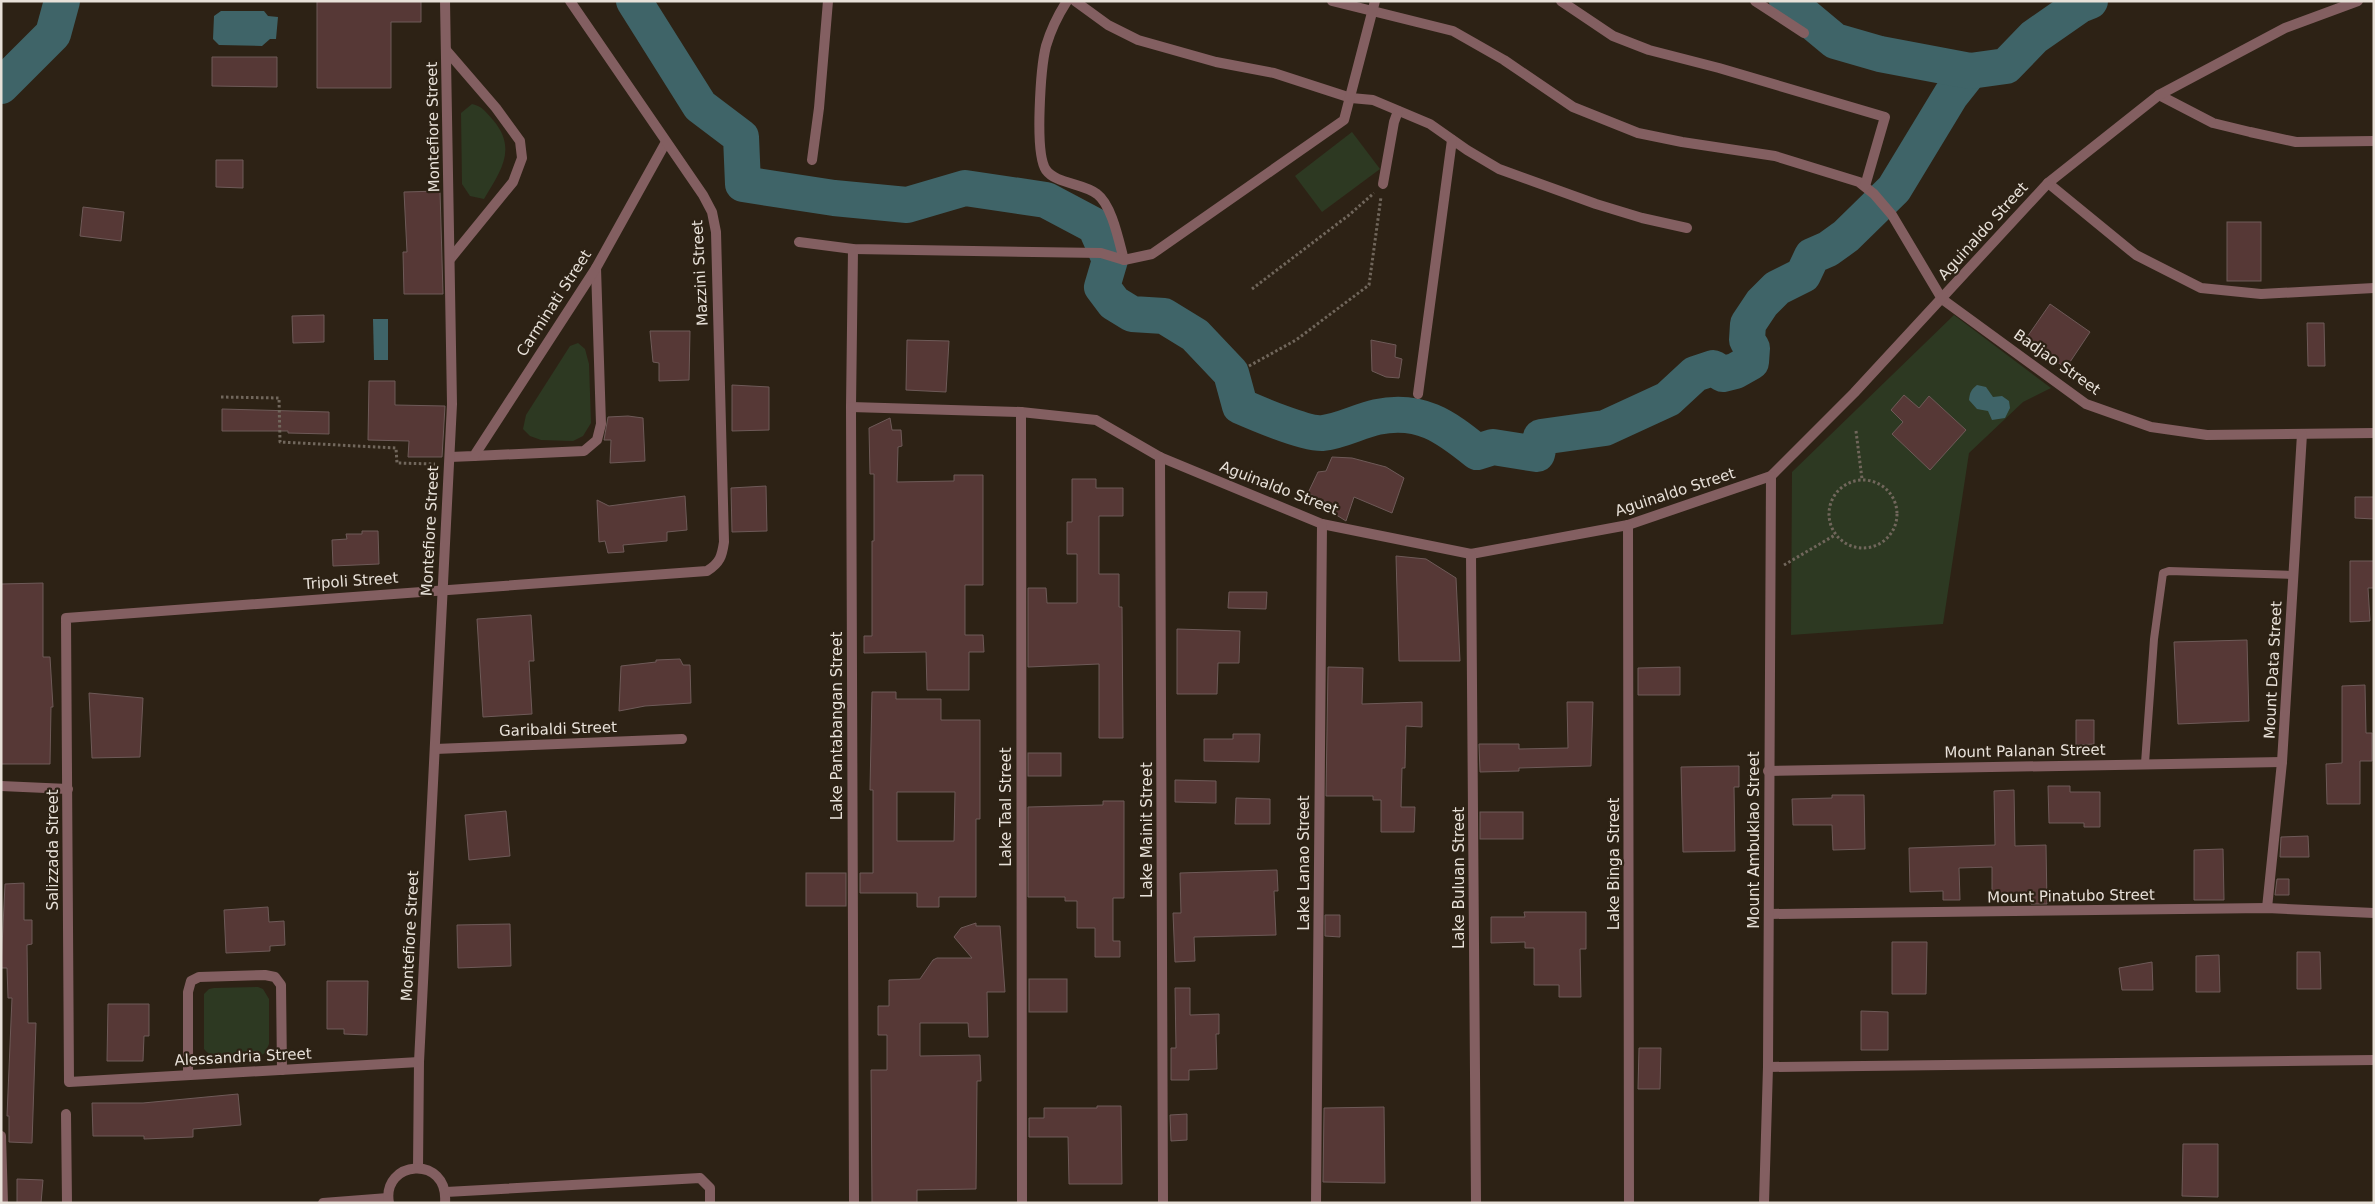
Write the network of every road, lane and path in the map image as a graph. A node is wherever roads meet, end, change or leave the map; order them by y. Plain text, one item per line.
1 (445, 1) edge
2 (570, 1) edge
3 (828, 1) edge
4 (1067, 1) edge
5 (1075, 1) edge
6 (1332, 1) edge
7 (1375, 1) edge
8 (1561, 1) edge
9 (1755, 1) edge
10 (2358, 1) edge
11 (1373, 13) junction
12 (1804, 32) dead end
13 (446, 50) junction
14 (2159, 95) junction
15 (1352, 98) junction
16 (1398, 111) junction
17 (1452, 140) junction
18 (2374, 141) edge
19 (666, 142) junction
20 (812, 160) dead end
21 (2048, 183) junction
22 (1383, 184) junction
23 (1866, 186) junction
24 (1686, 228) dead end
25 (798, 242) dead end
26 (853, 249) junction
27 (451, 258) junction
28 (1120, 259) junction
29 (596, 268) junction
30 (2374, 288) edge
31 (1252, 289) dead end
32 (1942, 299) junction
33 (1249, 366) dead end
34 (1418, 394) dead end
35 (220, 397) dead end
36 (851, 407) junction
37 (1021, 412) junction
38 (1856, 431) dead end
39 (2374, 433) edge
40 (2302, 434) junction
41 (474, 456) junction
42 (1160, 457) junction
43 (449, 460) junction
44 (1771, 476) junction
45 (1862, 479) junction
46 (1322, 524) junction
47 (1628, 525) junction
48 (1835, 534) junction
49 (1471, 554) junction
50 (722, 557) joint
51 (1770, 574) junction
52 (2294, 575) junction
53 (442, 589) junction
54 (66, 618) joint
55 (682, 739) dead end
56 (435, 749) junction
57 (2282, 762) junction
58 (2145, 763) junction
59 (1768, 771) junction
60 (1, 786) edge
61 (68, 789) junction
62 (2267, 908) junction
63 (1769, 914) junction
64 (2374, 914) edge
65 (2374, 1060) edge
66 (419, 1062) junction
67 (1768, 1067) junction
68 (282, 1070) junction
69 (188, 1074) junction
70 (69, 1082) joint
71 (66, 1114) dead end
72 (1, 1136) edge
73 (418, 1168) junction
74 (446, 1197) edge
75 (388, 1200) edge
76 (3, 1203) edge
77 (66, 1203) edge
78 (323, 1203) edge
79 (710, 1203) edge
80 (854, 1203) edge
81 (1022, 1203) edge
82 (1163, 1203) edge
83 (1316, 1203) edge
84 (1476, 1203) edge
85 (1629, 1203) edge
86 (1764, 1203) edge

1 - 13 street, Montefiore Street
2 - 19 street, Mazzini Street
3 - 20 street
4 - 28 street
5 - 15 street
6 - 11 street
7 - 11 street
8 - 23 street
9 - 12 street
10 - 14 street, Aguinaldo Street
11 - 15 street
11 - 23 street
13 - 27 street, Montefiore Street
13 - 27 street
14 - 18 street
14 - 21 street, Aguinaldo Street
15 - 16 street
15 - 28 street
16 - 17 street
16 - 22 street
17 - 24 street
17 - 34 street
19 - 29 street, Carminati Street
19 - 50 street, Mazzini Street
21 - 30 street
21 - 32 street, Aguinaldo Street
22 - 31 path
22 - 33 path
23 - 32 street
25 - 26 street
26 - 28 street
26 - 36 street, Lake Pantabangan Street
27 - 43 street, Montefiore Street
29 - 41 street, Carminati Street
29 - 41 street
32 - 40 street, Badjao Street
32 - 44 street, Aguinaldo Street
35 - 43 path
36 - 37 street, Aguinaldo Street
36 - 80 street, Lake Pantabangan Street
37 - 42 street, Aguinaldo Street
37 - 81 street, Lake Taal Street
38 - 45 path
39 - 40 street, Badjao Street
40 - 52 street, Mount Data Street
41 - 43 street
42 - 46 street, Aguinaldo Street
42 - 82 street, Lake Mainit Street
43 - 53 street, Montefiore Street
44 - 47 street, Aguinaldo Street
44 - 51 street, Mount Ambuklao Street
45 - 48 path
45 - 48 path
46 - 49 street, Aguinaldo Street
46 - 83 street, Lake Lanao Street
47 - 49 street, Aguinaldo Street
47 - 85 street, Lake Binga Street
48 - 51 path
49 - 84 street, Lake Buluan Street
50 - 53 street, Tripoli Street
51 - 59 street, Mount Ambuklao Street
52 - 57 street, Mount Data Street
52 - 58 lane
53 - 54 street, Tripoli Street
53 - 56 street, Montefiore Street
54 - 61 street, Salizzada Street
55 - 56 street, Garibaldi Street
56 - 66 street, Montefiore Street
57 - 58 street, Mount Palanan Street
57 - 62 street, Mount Data Street
58 - 59 street, Mount Palanan Street
59 - 63 street, Mount Ambuklao Street
60 - 61 street
61 - 70 street, Salizzada Street
62 - 63 street, Mount Pinatubo Street
62 - 64 street, Mount Pinatubo Street
63 - 67 street, Mount Ambuklao Street
65 - 67 street
66 - 68 street, Alessandria Street
66 - 73 street, Montefiore Street
67 - 86 street, Mount Ambuklao Street
68 - 69 street, Alessandria Street
68 - 69 street
69 - 70 street, Alessandria Street
71 - 77 street
72 - 76 street
73 - 74 street
73 - 75 street
74 - 79 street
75 - 78 street

